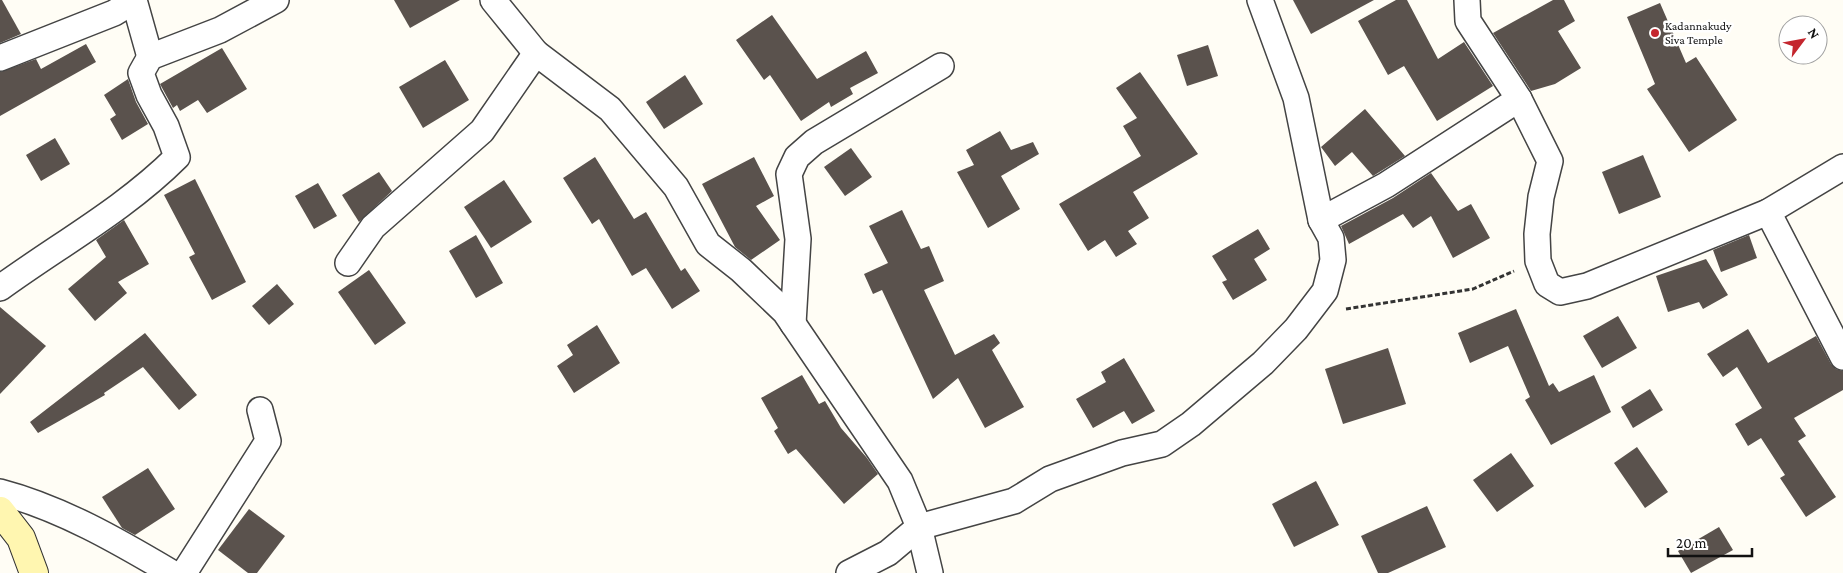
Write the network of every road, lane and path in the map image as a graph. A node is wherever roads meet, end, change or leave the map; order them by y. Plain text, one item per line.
1 (130, 0) edge
2 (134, 0) edge
3 (276, 0) edge
4 (493, 0) edge
5 (1260, 0) edge
6 (1467, 0) edge
7 (536, 53) junction
8 (150, 57) junction
9 (0, 58) edge
10 (941, 66) dead end
11 (1519, 99) junction
12 (1843, 167) edge
13 (1768, 212) junction
14 (1321, 220) junction
15 (1538, 261) junction
16 (348, 263) dead end
17 (0, 288) edge
18 (1305, 316) junction
19 (793, 324) junction
20 (1843, 357) edge
21 (260, 410) dead end
22 (0, 492) edge
23 (0, 511) edge
24 (919, 527) junction
25 (34, 573) edge
26 (172, 573) edge
27 (184, 573) edge
28 (849, 573) edge
29 (930, 573) edge

1 - 9 street
2 - 8 street
3 - 8 street
4 - 7 street
5 - 14 street
6 - 11 street
7 - 16 street
7 - 19 street
8 - 17 street
10 - 19 street
11 - 14 street
11 - 15 street
12 - 13 street
13 - 15 street
13 - 20 street
14 - 18 street
15 - 18 path
18 - 24 street
19 - 24 street
21 - 27 street
22 - 26 street
23 - 25 main road
24 - 28 street
24 - 29 street

